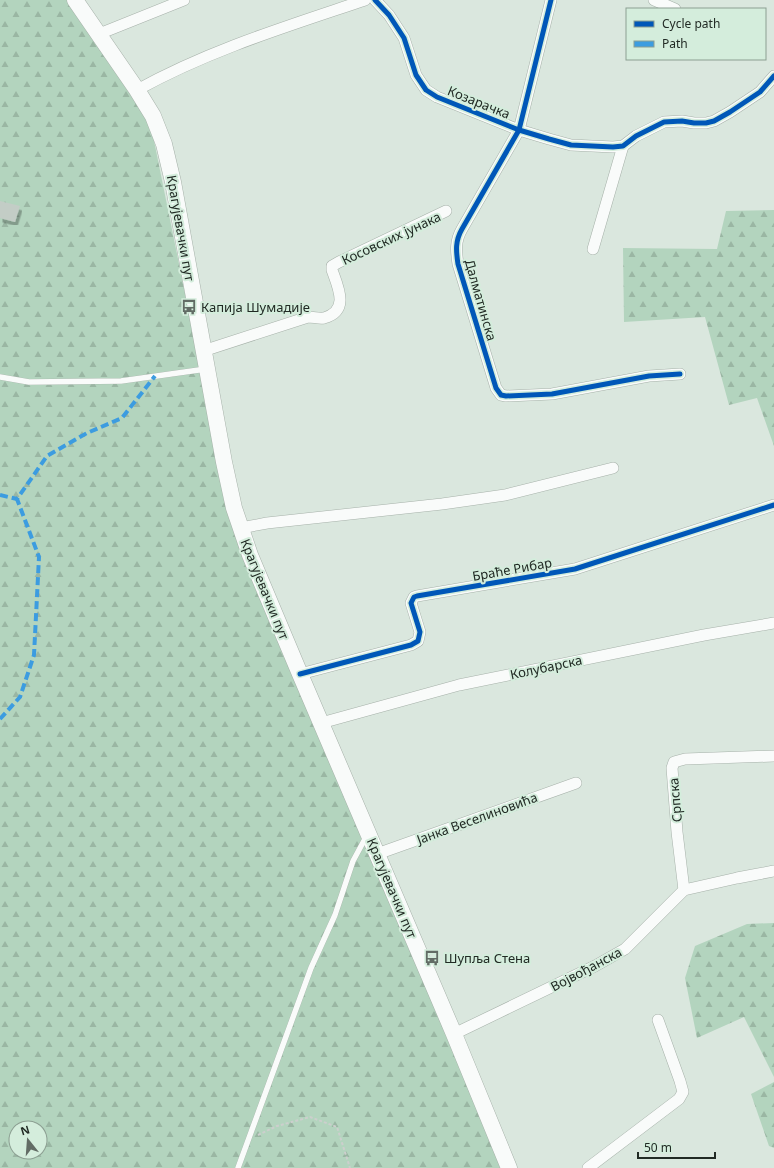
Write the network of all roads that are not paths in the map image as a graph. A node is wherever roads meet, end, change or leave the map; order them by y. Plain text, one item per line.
1 (75, 0) edge
2 (184, 0) edge
3 (365, 0) edge
4 (375, 0) edge
5 (551, 0) edge
6 (654, 0) edge
7 (673, 8) edge
8 (99, 34) junction
9 (774, 76) edge
10 (137, 90) junction
11 (519, 130) junction
12 (623, 146) junction
13 (446, 211) dead end
14 (593, 249) dead end
15 (203, 350) junction
16 (206, 369) junction
17 (680, 374) dead end
18 (0, 377) edge
19 (613, 468) dead end
20 (774, 505) edge
21 (241, 528) junction
22 (774, 623) edge
23 (300, 674) junction
24 (321, 723) junction
25 (774, 756) edge
26 (576, 783) dead end
27 (368, 833) junction
28 (377, 854) junction
29 (774, 871) edge
30 (684, 890) junction
31 (658, 1020) dead end
32 (454, 1034) junction
33 (238, 1168) edge
34 (509, 1168) edge
35 (588, 1168) edge

1 - 8 main road, Крагујевачки пут
2 - 8 street
3 - 10 street
4 - 11 street, Козарачка
5 - 11 street, Далматинска
6 - 7 street
8 - 10 main road, Крагујевачки пут
9 - 12 street
10 - 15 main road, Крагујевачки пут
11 - 12 street, Козарачка
11 - 17 street, Далматинска
12 - 14 street
13 - 15 street, Косовских јунака
15 - 16 main road, Крагујевачки пут
16 - 18 lane
16 - 21 main road, Крагујевачки пут
19 - 21 street
20 - 23 street, Браће Рибар
21 - 23 main road, Крагујевачки пут
22 - 24 street, Колубарска
23 - 24 main road, Крагујевачки пут
24 - 27 main road, Крагујевачки пут
25 - 30 street, Српска
26 - 28 street, Јанка Веселиновића
27 - 28 main road, Крагујевачки пут
27 - 33 lane
28 - 32 main road, Крагујевачки пут
29 - 30 street
30 - 32 street, Војвођанска
31 - 35 street
32 - 34 main road, Крагујевачки пут

